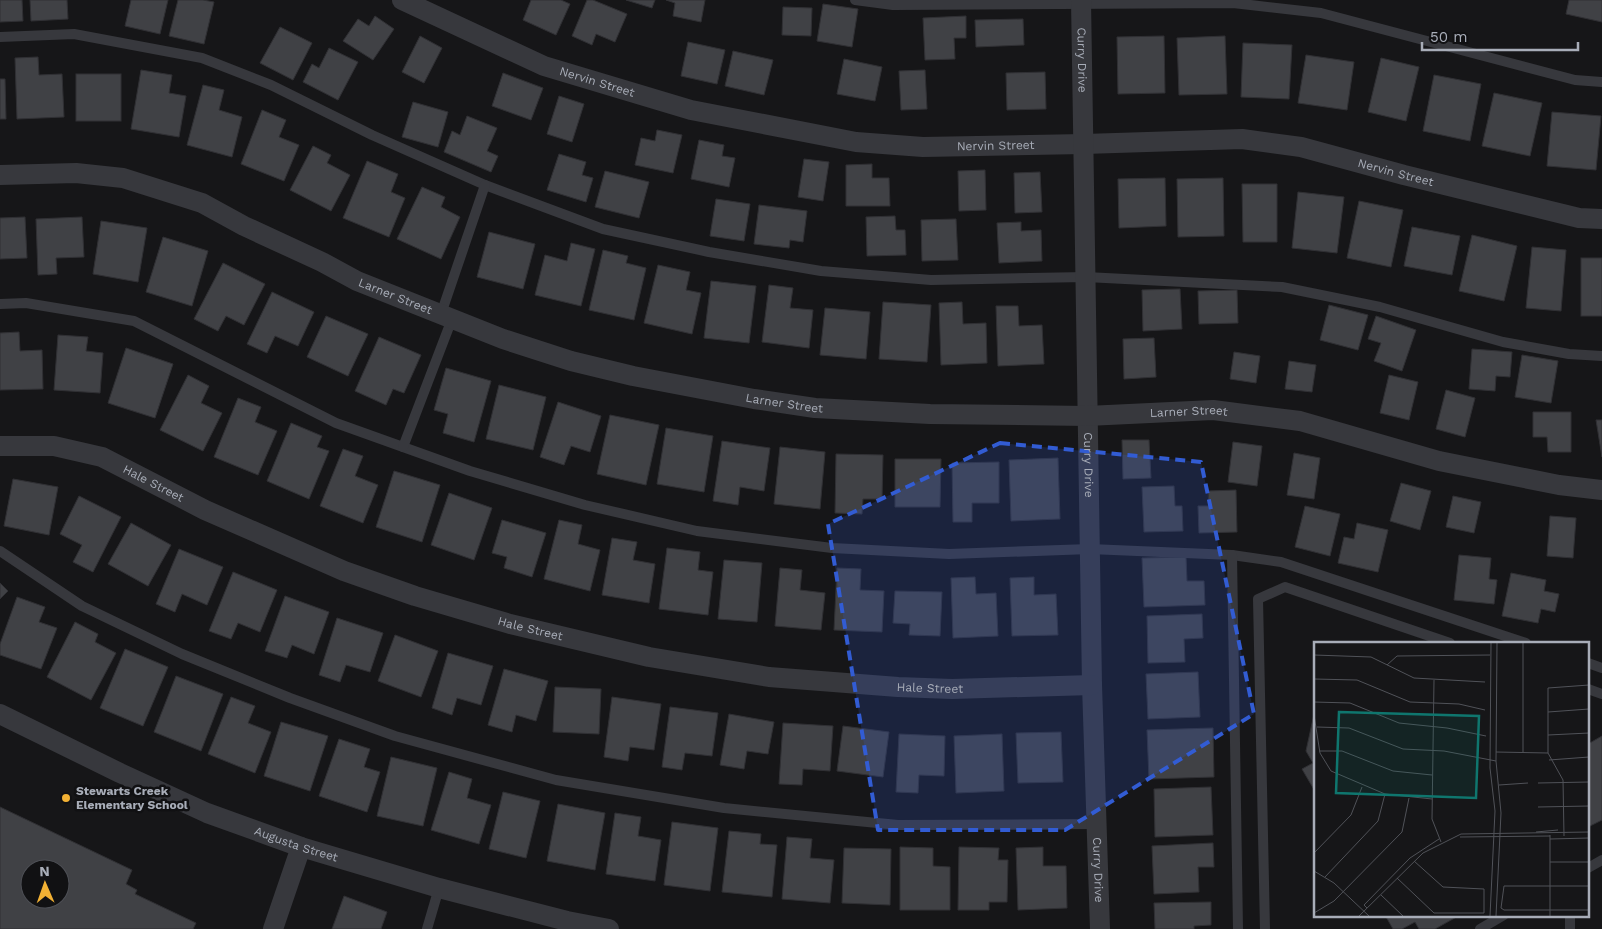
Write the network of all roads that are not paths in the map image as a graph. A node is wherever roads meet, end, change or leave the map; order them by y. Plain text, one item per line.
1 (402, 0) edge
2 (855, 0) edge
3 (1081, 2) edge
4 (0, 37) edge
5 (1602, 82) edge
6 (1084, 144) junction
7 (0, 175) edge
8 (485, 185) junction
9 (1602, 220) edge
10 (1086, 277) junction
11 (0, 304) edge
12 (447, 316) junction
13 (1602, 356) edge
14 (1087, 416) junction
15 (0, 446) edge
16 (403, 447) junction
17 (1602, 490) edge
18 (1090, 549) junction
19 (0, 550) edge
20 (1232, 555) junction
21 (1447, 642) edge
22 (1523, 642) edge
23 (1590, 664) edge
24 (1602, 668) edge
25 (1092, 685) junction
26 (0, 714) edge
27 (1096, 824) junction
28 (301, 847) junction
29 (1602, 860) edge
30 (1590, 867) edge
31 (439, 888) junction
32 (1502, 916) edge
33 (1570, 916) edge
34 (566, 925) edge
35 (273, 929) edge
36 (427, 929) edge
37 (609, 929) edge
38 (1100, 929) edge
39 (1238, 929) edge
40 (1265, 929) edge
41 (1480, 929) edge
42 (1570, 929) edge

1 - 6 street, Nervin Street
2 - 3 lane
3 - 5 lane
3 - 6 street, Curry Drive
4 - 8 lane
6 - 9 street, Nervin Street
6 - 10 street, Curry Drive
7 - 12 street, Larner Street
8 - 10 lane
8 - 12 lane
10 - 13 lane
10 - 14 street, Curry Drive
11 - 16 lane
12 - 14 street, Larner Street
12 - 16 lane
14 - 17 street, Larner Street
14 - 18 street, Curry Drive
15 - 25 street, Hale Street
16 - 18 lane
18 - 20 lane
18 - 25 street, Curry Drive
19 - 27 lane
20 - 22 lane
20 - 39 lane
21 - 40 lane
23 - 24 lane
25 - 27 street, Curry Drive
26 - 28 street, Augusta Street
27 - 38 street, Curry Drive
28 - 31 street, Augusta Street
28 - 35 street
29 - 30 lane
31 - 34 street, Augusta Street
31 - 36 lane
32 - 41 lane
33 - 42 lane
34 - 37 street, Augusta Street

